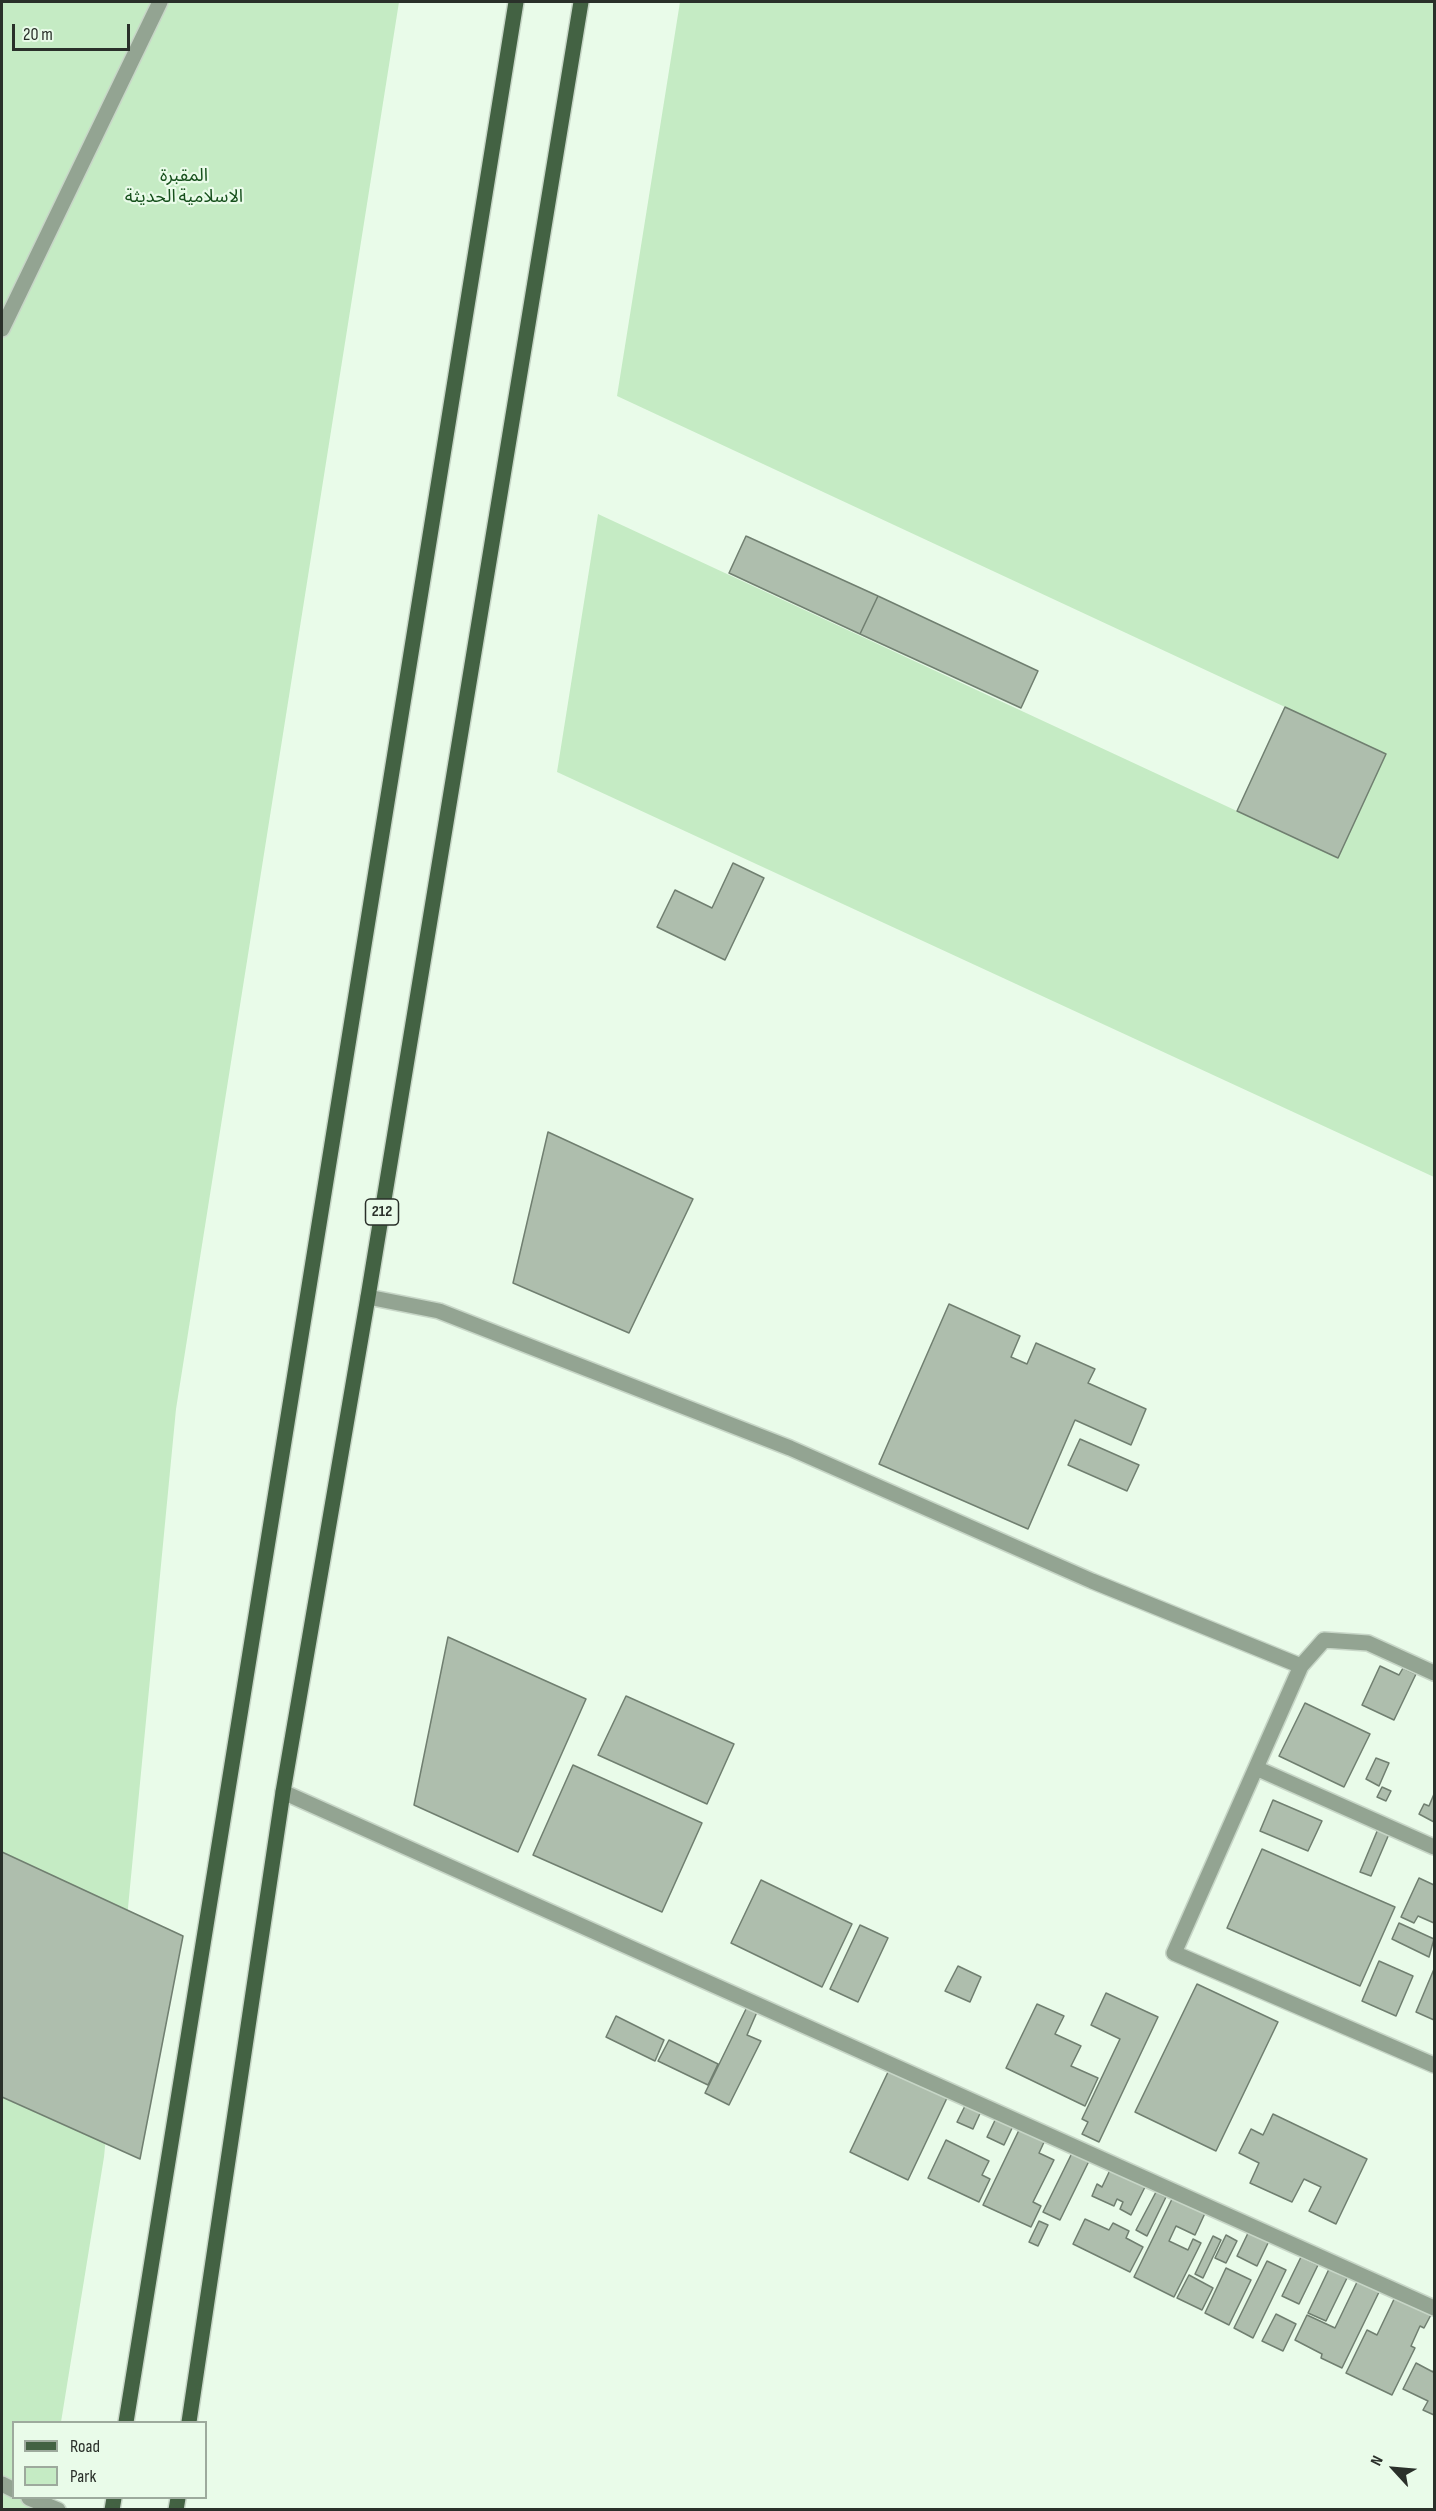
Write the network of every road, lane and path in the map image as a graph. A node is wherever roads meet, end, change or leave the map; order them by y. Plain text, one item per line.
1 (160, 2) edge
2 (516, 2) edge
3 (581, 2) edge
4 (2, 329) edge
5 (368, 1298) junction
6 (1301, 1666) junction
7 (1434, 1672) edge
8 (1256, 1768) junction
9 (283, 1792) junction
10 (1434, 1847) edge
11 (1434, 2065) edge
12 (1434, 2308) edge
13 (126, 2421) edge
14 (189, 2421) edge
15 (31, 2499) edge
16 (58, 2510) edge

1 - 4 street
2 - 13 main road
3 - 5 main road, 212
5 - 6 street
5 - 9 main road, 212
6 - 7 street
6 - 8 street
8 - 10 street
8 - 11 street
9 - 12 street
9 - 14 main road, 212
15 - 16 street

